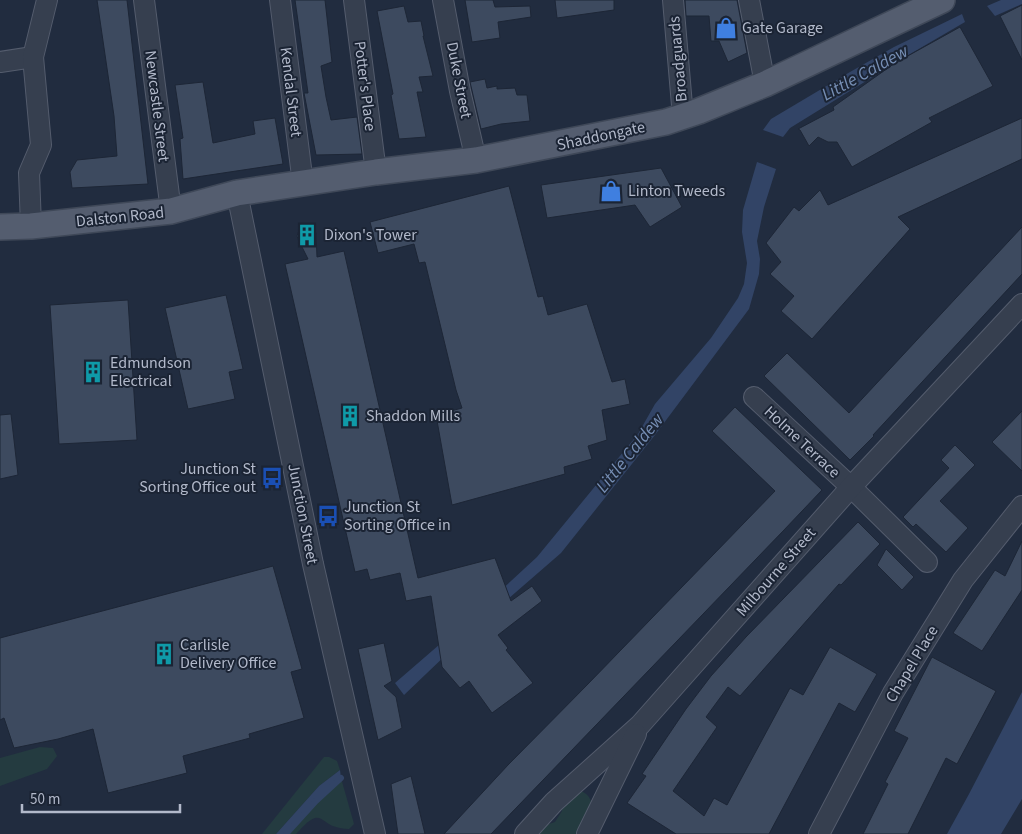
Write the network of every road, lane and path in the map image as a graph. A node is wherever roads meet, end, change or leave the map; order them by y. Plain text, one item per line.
1 (47, 0) edge
2 (144, 0) edge
3 (280, 0) edge
4 (354, 0) edge
5 (443, 0) edge
6 (673, 0) edge
7 (749, 0) edge
8 (942, 0) edge
9 (33, 57) junction
10 (0, 62) edge
11 (765, 84) junction
12 (682, 117) junction
13 (476, 160) junction
14 (376, 172) junction
15 (303, 184) junction
16 (237, 193) junction
17 (171, 211) junction
18 (31, 226) junction
19 (0, 227) edge
20 (1022, 304) edge
21 (754, 397) dead end
22 (851, 487) junction
23 (1022, 506) edge
24 (927, 562) dead end
25 (640, 725) junction
26 (375, 834) edge
27 (525, 834) edge
28 (587, 834) edge
29 (819, 834) edge

1 - 9 street
2 - 17 street, Newcastle Street
3 - 15 street, Kendal Street
4 - 14 street, Potter's Place
5 - 13 street, Duke Street
6 - 12 street, Broadguards
7 - 11 street
8 - 11 main road, Shaddongate
9 - 10 street
9 - 18 street
11 - 12 main road, Shaddongate
12 - 13 main road, Shaddongate
13 - 14 main road, Shaddongate
14 - 15 main road, Shaddongate
15 - 16 main road, Shaddongate
16 - 17 main road, Dalston Road
16 - 26 street, Junction Street
17 - 18 main road, Dalston Road
18 - 19 main road, Dalston Road
20 - 22 street, Milbourne Street
21 - 22 street, Holme Terrace
22 - 24 street, Holme Terrace
22 - 25 street, Milbourne Street
23 - 29 street, Chapel Place
25 - 27 street, Milbourne Street
25 - 28 street

